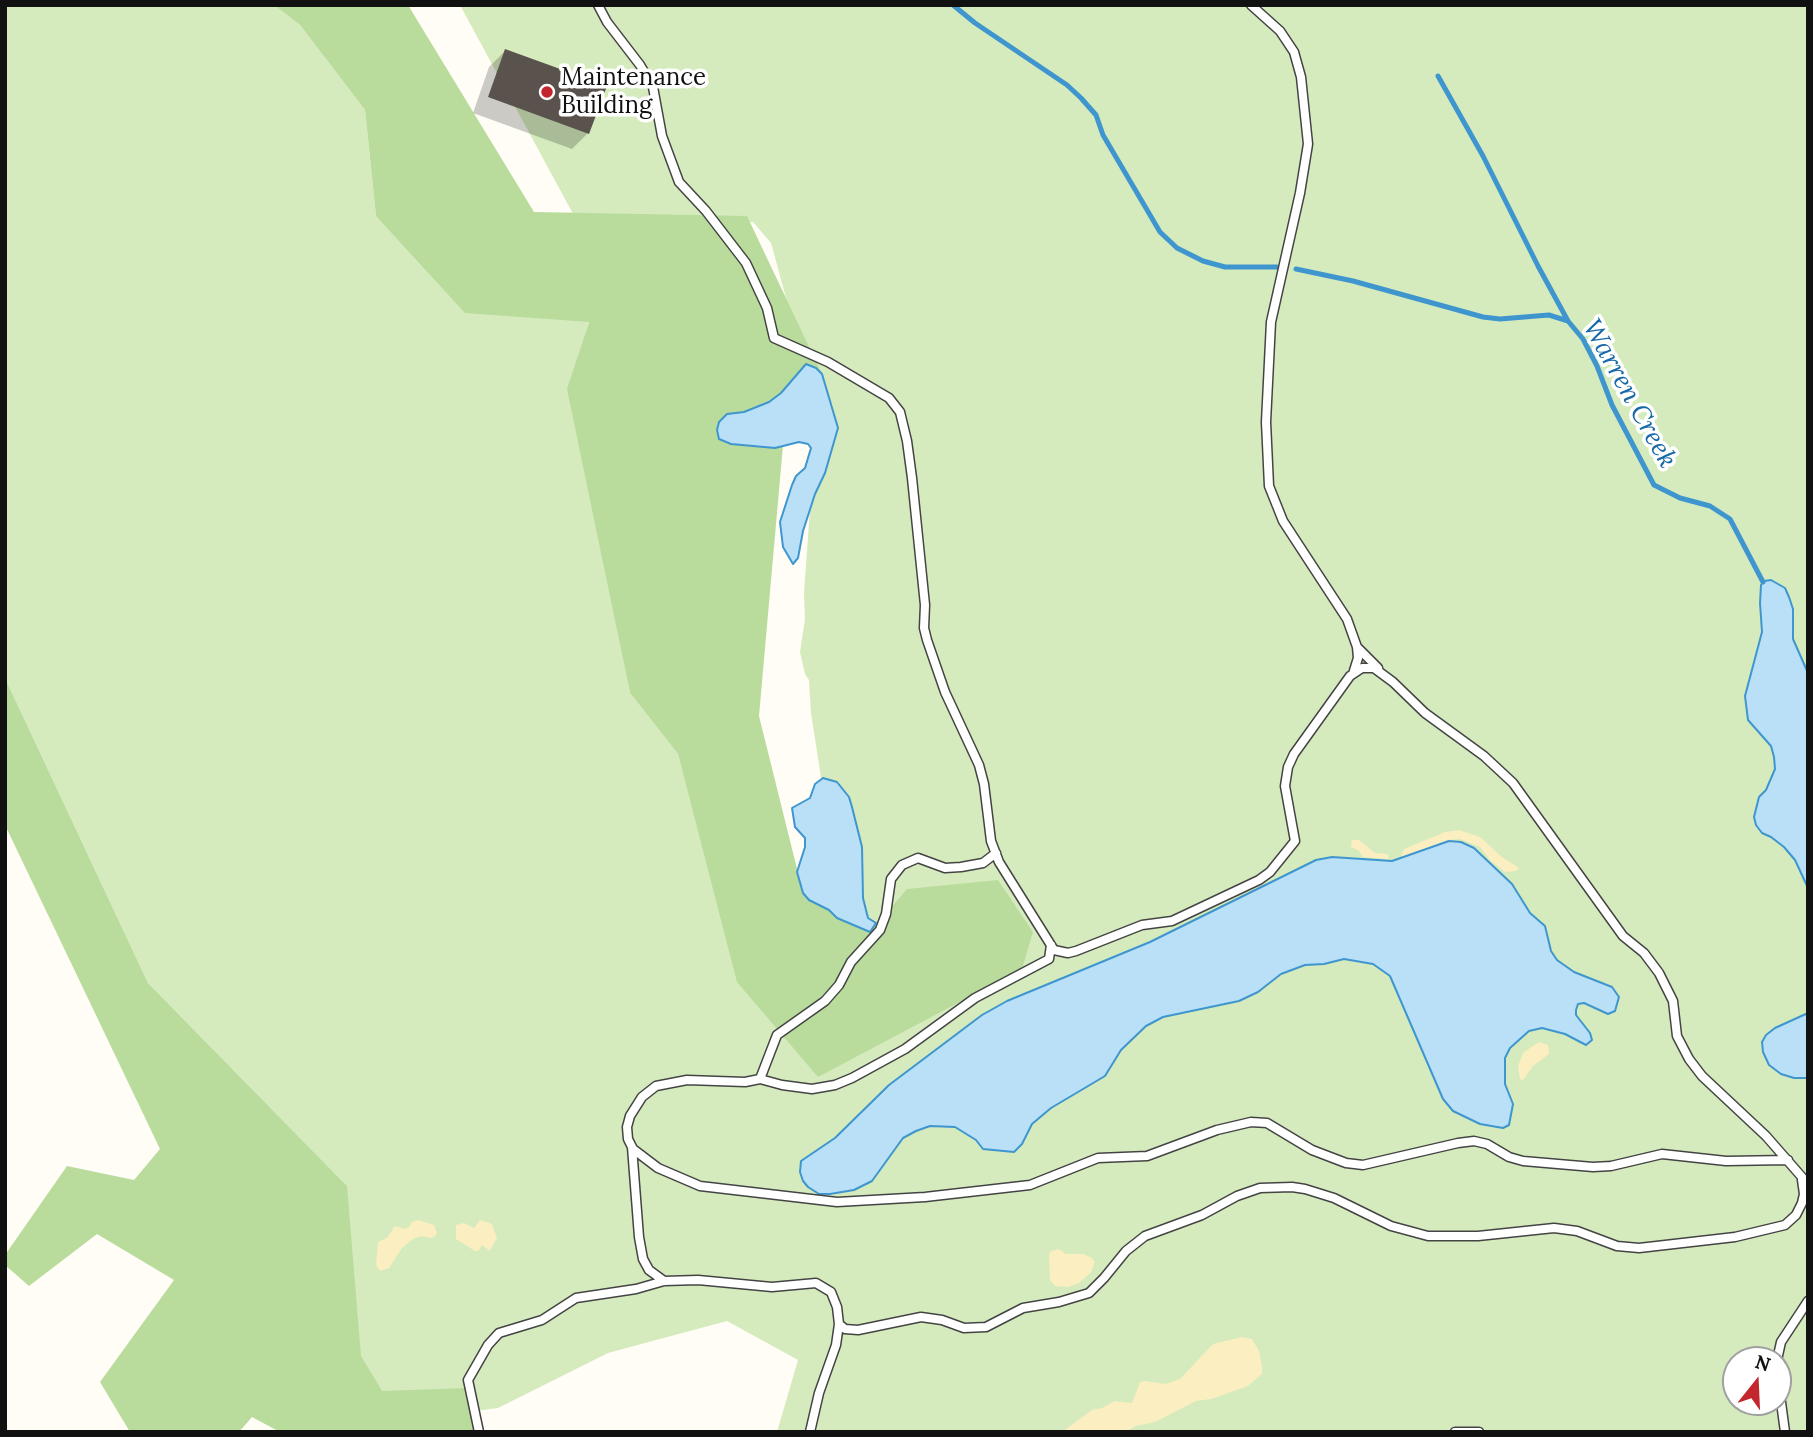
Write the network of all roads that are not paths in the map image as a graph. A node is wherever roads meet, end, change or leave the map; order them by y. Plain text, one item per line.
1 (598, 5) edge
2 (1251, 5) edge
3 (1357, 648) junction
4 (1353, 674) junction
5 (1387, 678) junction
6 (996, 853) junction
7 (1051, 945) junction
8 (1066, 953) junction
9 (1049, 959) junction
10 (761, 1079) junction
11 (632, 1147) junction
12 (1788, 1160) junction
13 (1802, 1176) junction
14 (1808, 1184) edge
15 (664, 1281) junction
16 (1808, 1301) edge
17 (839, 1324) junction
18 (1781, 1346) edge
19 (479, 1432) edge
20 (810, 1432) edge
21 (1455, 1432) edge
22 (1479, 1432) edge

1 - 6 lane
2 - 3 lane
3 - 4 lane
3 - 5 lane
4 - 5 lane
4 - 8 lane
5 - 12 lane
6 - 7 lane
6 - 10 lane
7 - 8 lane
7 - 9 lane
8 - 9 lane
9 - 10 lane
10 - 11 lane
11 - 12 lane
11 - 15 lane
12 - 13 lane
13 - 14 lane
13 - 17 lane
15 - 17 lane
15 - 19 lane
16 - 18 lane
17 - 20 lane
21 - 22 lane

